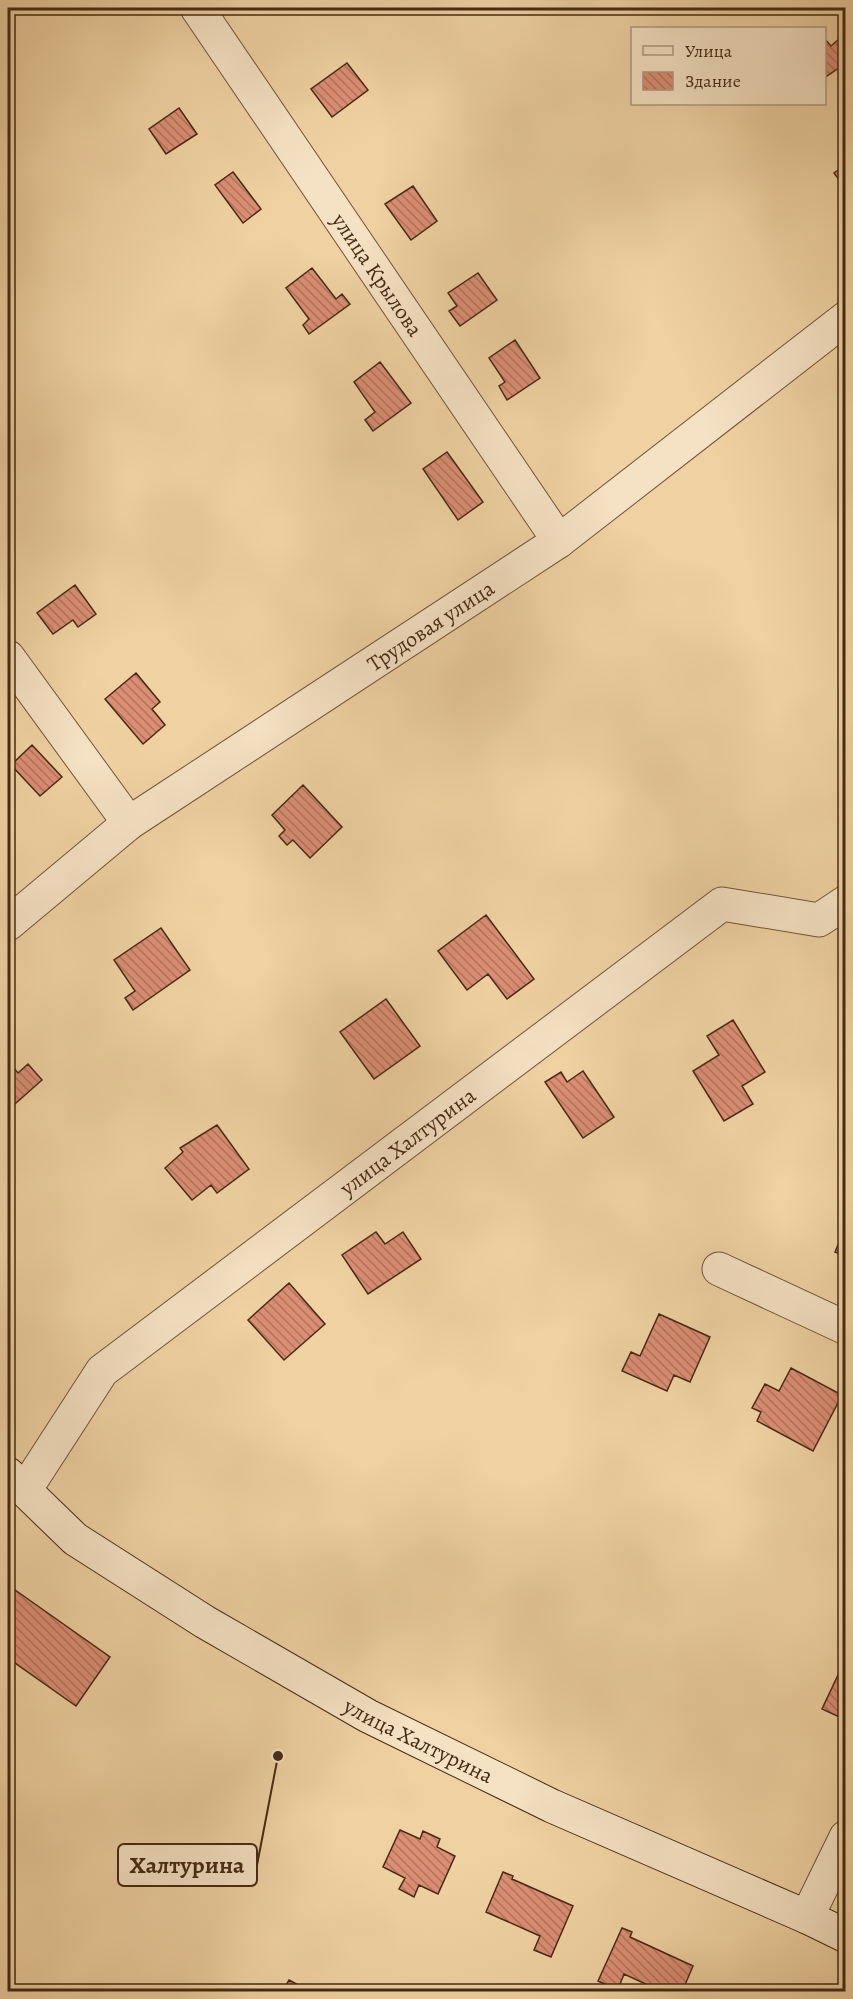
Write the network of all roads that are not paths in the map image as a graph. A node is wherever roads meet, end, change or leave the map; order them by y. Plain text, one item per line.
1 (197, 8) edge
2 (846, 318) edge
3 (559, 541) junction
4 (8, 657) edge
5 (129, 823) junction
6 (846, 903) edge
7 (8, 924) edge
8 (719, 1269) dead end
9 (846, 1328) edge
10 (16, 1482) edge
11 (846, 1837) edge
12 (807, 1917) junction
13 (846, 1936) edge

1 - 3 street, улица Крылова
2 - 3 street, Трудовая улица
3 - 5 street, Трудовая улица
4 - 5 street
5 - 7 street, Трудовая улица
6 - 10 street, улица Халтурина
8 - 9 street
10 - 12 street, улица Халтурина
11 - 12 street
12 - 13 street, улица Халтурина

